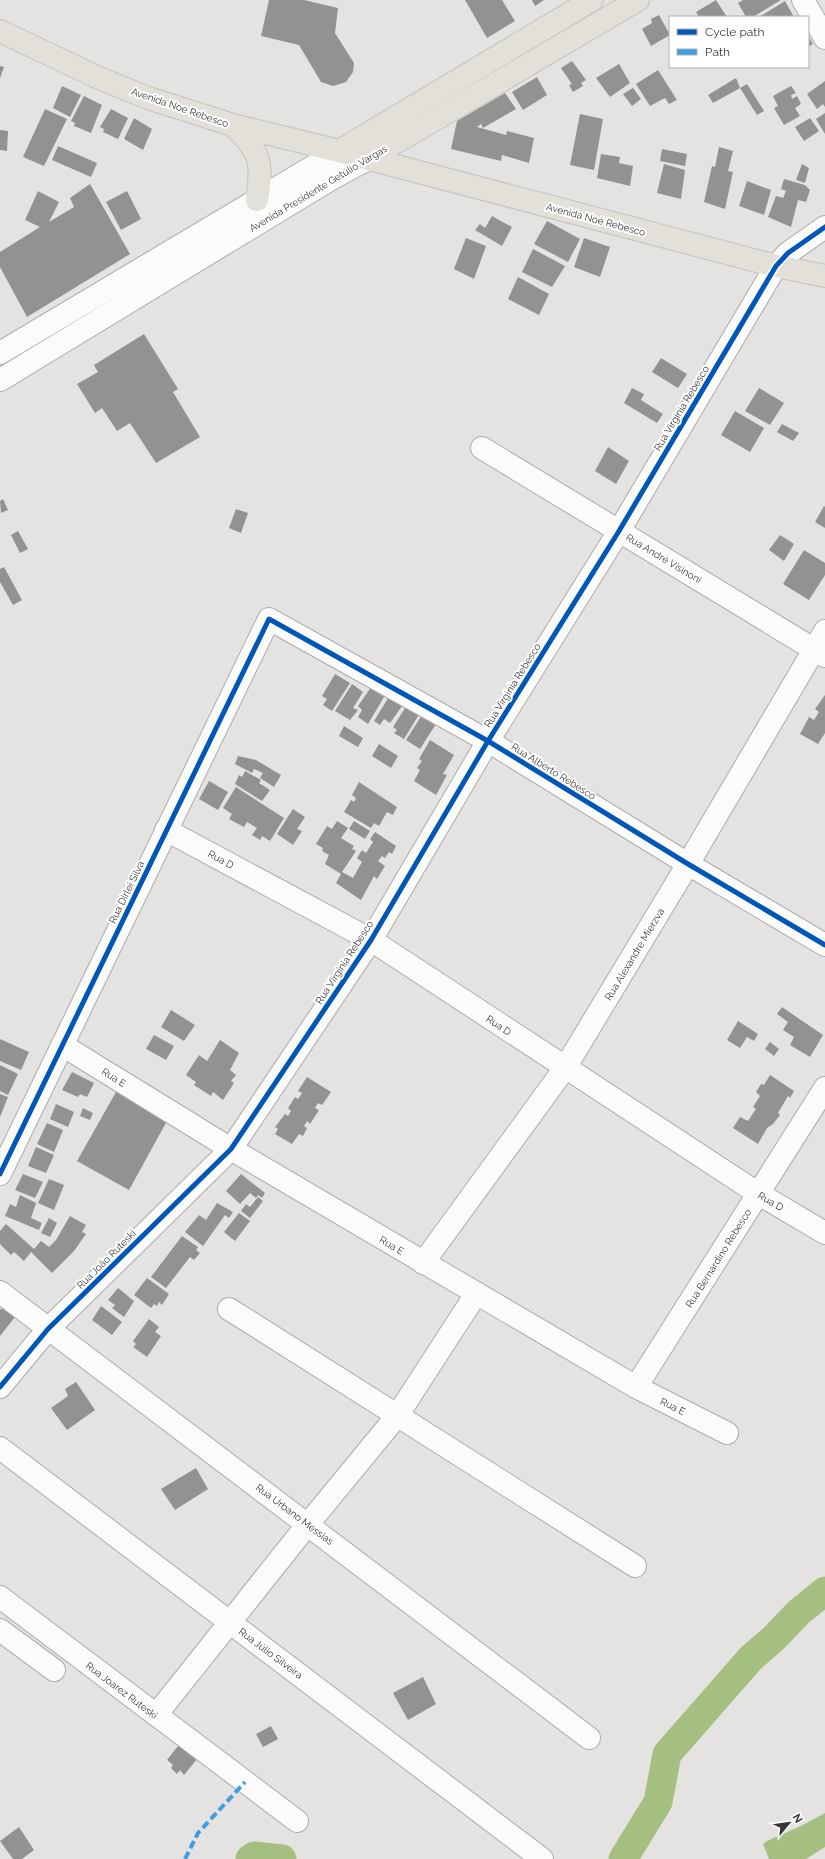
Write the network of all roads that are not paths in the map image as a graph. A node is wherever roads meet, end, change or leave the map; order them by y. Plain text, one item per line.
1 (592, 0) edge
2 (638, 0) edge
3 (803, 0) edge
4 (0, 31) edge
5 (825, 38) edge
6 (233, 125) junction
7 (339, 151) junction
8 (368, 159) junction
9 (257, 200) junction
10 (825, 227) edge
11 (776, 266) junction
12 (825, 276) edge
13 (46, 325) junction
14 (58, 345) junction
15 (0, 352) edge
16 (0, 380) edge
17 (482, 448) dead end
18 (619, 531) junction
19 (270, 619) joint
20 (825, 631) edge
21 (819, 652) edge
22 (488, 741) junction
23 (166, 830) junction
24 (688, 864) junction
25 (371, 940) junction
26 (825, 945) edge
27 (62, 1045) junction
28 (565, 1068) junction
29 (825, 1088) edge
30 (231, 1149) junction
31 (0, 1174) edge
32 (759, 1194) junction
33 (825, 1232) edge
34 (423, 1263) junction
35 (0, 1292) edge
36 (476, 1294) junction
37 (229, 1309) dead end
38 (48, 1329) junction
39 (0, 1387) edge
40 (636, 1387) junction
41 (397, 1416) junction
42 (727, 1433) dead end
43 (0, 1448) edge
44 (308, 1524) junction
45 (635, 1566) dead end
46 (0, 1597) edge
47 (230, 1622) junction
48 (1, 1632) edge
49 (54, 1670) dead end
50 (156, 1715) junction
51 (589, 1738) dead end
52 (297, 1821) dead end
53 (542, 1859) edge

1 - 7 main road, Avenida Presidente Getúlio Vargas
2 - 8 main road, Avenida Presidente Getúlio Vargas
3 - 5 street
4 - 6 main road, Avenida Noe Rebesco
6 - 7 main road, Avenida Noe Rebesco
6 - 9 main road
7 - 8 main road, Avenida Noe Rebesco
7 - 9 street, Avenida Presidente Getúlio Vargas
8 - 11 main road, Avenida Noé Rebesco
8 - 14 street, Avenida Presidente Getúlio Vargas
9 - 13 street, Avenida Presidente Getúlio Vargas
10 - 11 street, Rua Virginia Rebesco
11 - 12 main road, Avenida Noé Rebesco
11 - 18 street, Rua Virginia Rebesco
13 - 14 street
13 - 15 street, Avenida Presidente Getúlio Vargas
14 - 16 street, Avenida Presidente Getúlio Vargas
17 - 18 street, Rua André Visinoni
18 - 21 street, Rua André Visinoni
18 - 22 street, Rua Virginia Rebesco
19 - 22 street, Rua Alberto Rebesco
19 - 23 street, Rua Dirlei Silva
20 - 21 street, Rua Alexandre Mierzva
21 - 24 street, Rua Alexandre Mierzva
22 - 24 street, Rua Alberto Rebesco
22 - 25 street, Rua Virginia Rebesco
23 - 25 street, Rua D
23 - 27 street, Rua Dirlei Silva
24 - 26 street, Rua Alberto Rebesco
24 - 28 street, Rua Alexandre Mierzva
25 - 28 street, Rua D
25 - 30 street, Rua Virginia Rebesco
27 - 30 street, Rua E
27 - 31 street, Rua Dirlei Silva
28 - 32 street, Rua D
28 - 34 street, Rua Alexandre Mierzva
29 - 32 street, Rua Bernardino Rebesco
30 - 34 street, Rua E
30 - 38 street, Rua João Ruteski
32 - 33 street, Rua D
32 - 40 street, Rua Bernardino Rebesco
34 - 36 street, Rua E
35 - 38 street, Rua Urbano Messias
36 - 40 street, Rua E
36 - 41 street
37 - 41 street
38 - 39 street, Rua João Ruteski
38 - 44 street, Rua Urbano Messias
40 - 42 street, Rua E
41 - 44 street
41 - 45 street
43 - 47 street, Rua Júlio Silveira
44 - 47 street
44 - 51 street, Rua Urbano Messias
46 - 50 street, Rua Joarez Ruteski
47 - 50 street
47 - 53 street, Rua Júlio Silveira
48 - 49 street
50 - 52 street, Rua Joarez Ruteski

